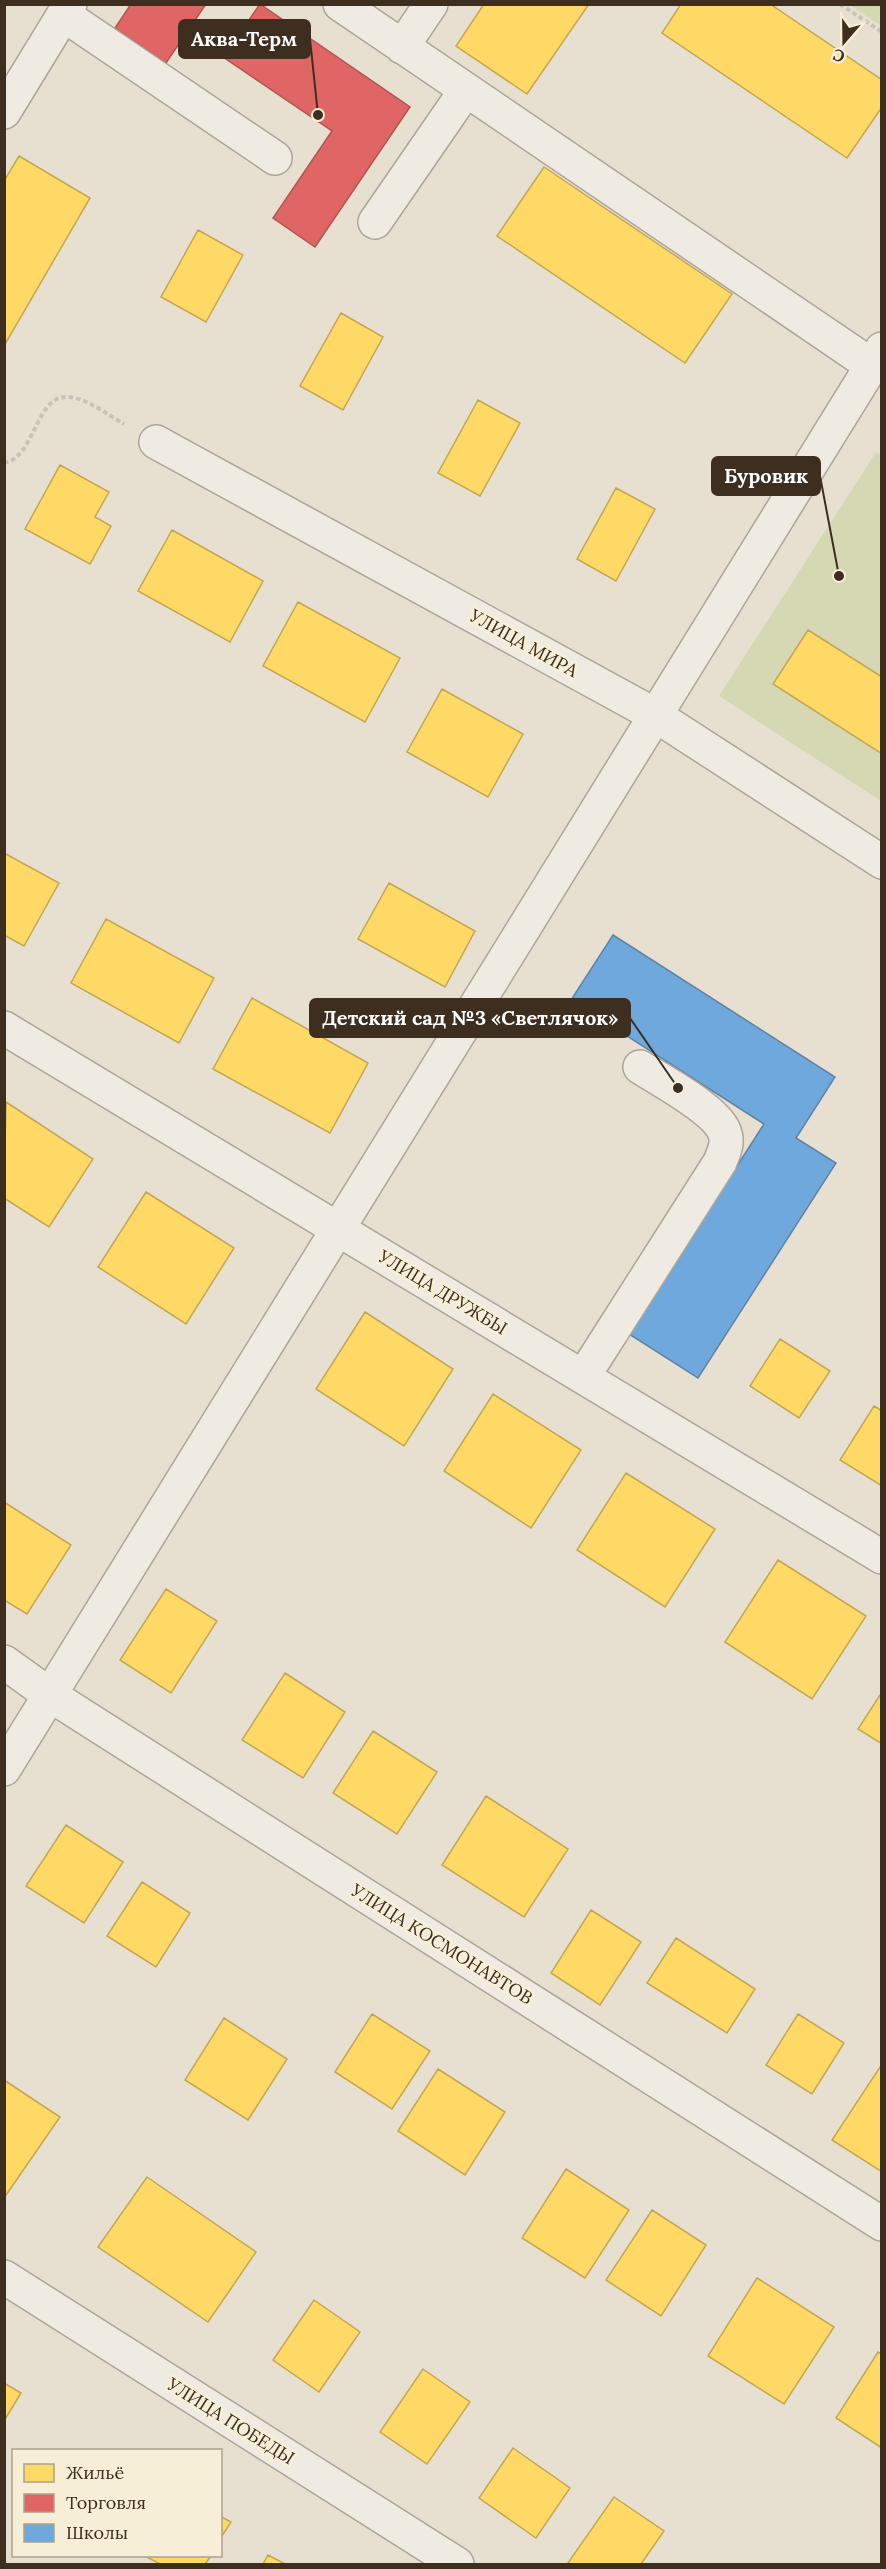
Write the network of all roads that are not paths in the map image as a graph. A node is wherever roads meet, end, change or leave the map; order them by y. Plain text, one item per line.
1 (340, 4) edge
2 (431, 4) edge
3 (67, 10) edge
4 (402, 47) junction
5 (466, 90) junction
6 (4, 112) edge
7 (275, 158) dead end
8 (375, 222) dead end
9 (876, 357) edge
10 (156, 442) road end
11 (655, 715) junction
12 (882, 862) edge
13 (4, 1029) edge
14 (640, 1068) dead end
15 (338, 1229) junction
16 (583, 1377) junction
17 (882, 1557) edge
18 (4, 1662) edge
19 (50, 1695) junction
20 (4, 1769) edge
21 (882, 2224) edge
22 (4, 2277) edge
23 (457, 2565) edge

1 - 4 street
2 - 4 street
3 - 6 street
3 - 7 street
4 - 5 street
5 - 8 street
5 - 9 street
9 - 11 street
10 - 11 street, УЛИЦА МИРА
11 - 12 street, УЛИЦА МИРА
11 - 15 street
13 - 15 street, УЛИЦА ДРУЖБЫ
14 - 16 street
15 - 16 street, УЛИЦА ДРУЖБЫ
15 - 19 street
16 - 17 street, УЛИЦА ДРУЖБЫ
18 - 19 street, УЛИЦА КОСМОНАВТОВ
19 - 20 street
19 - 21 street, УЛИЦА КОСМОНАВТОВ
22 - 23 street, УЛИЦА ПОБЕДЫ

